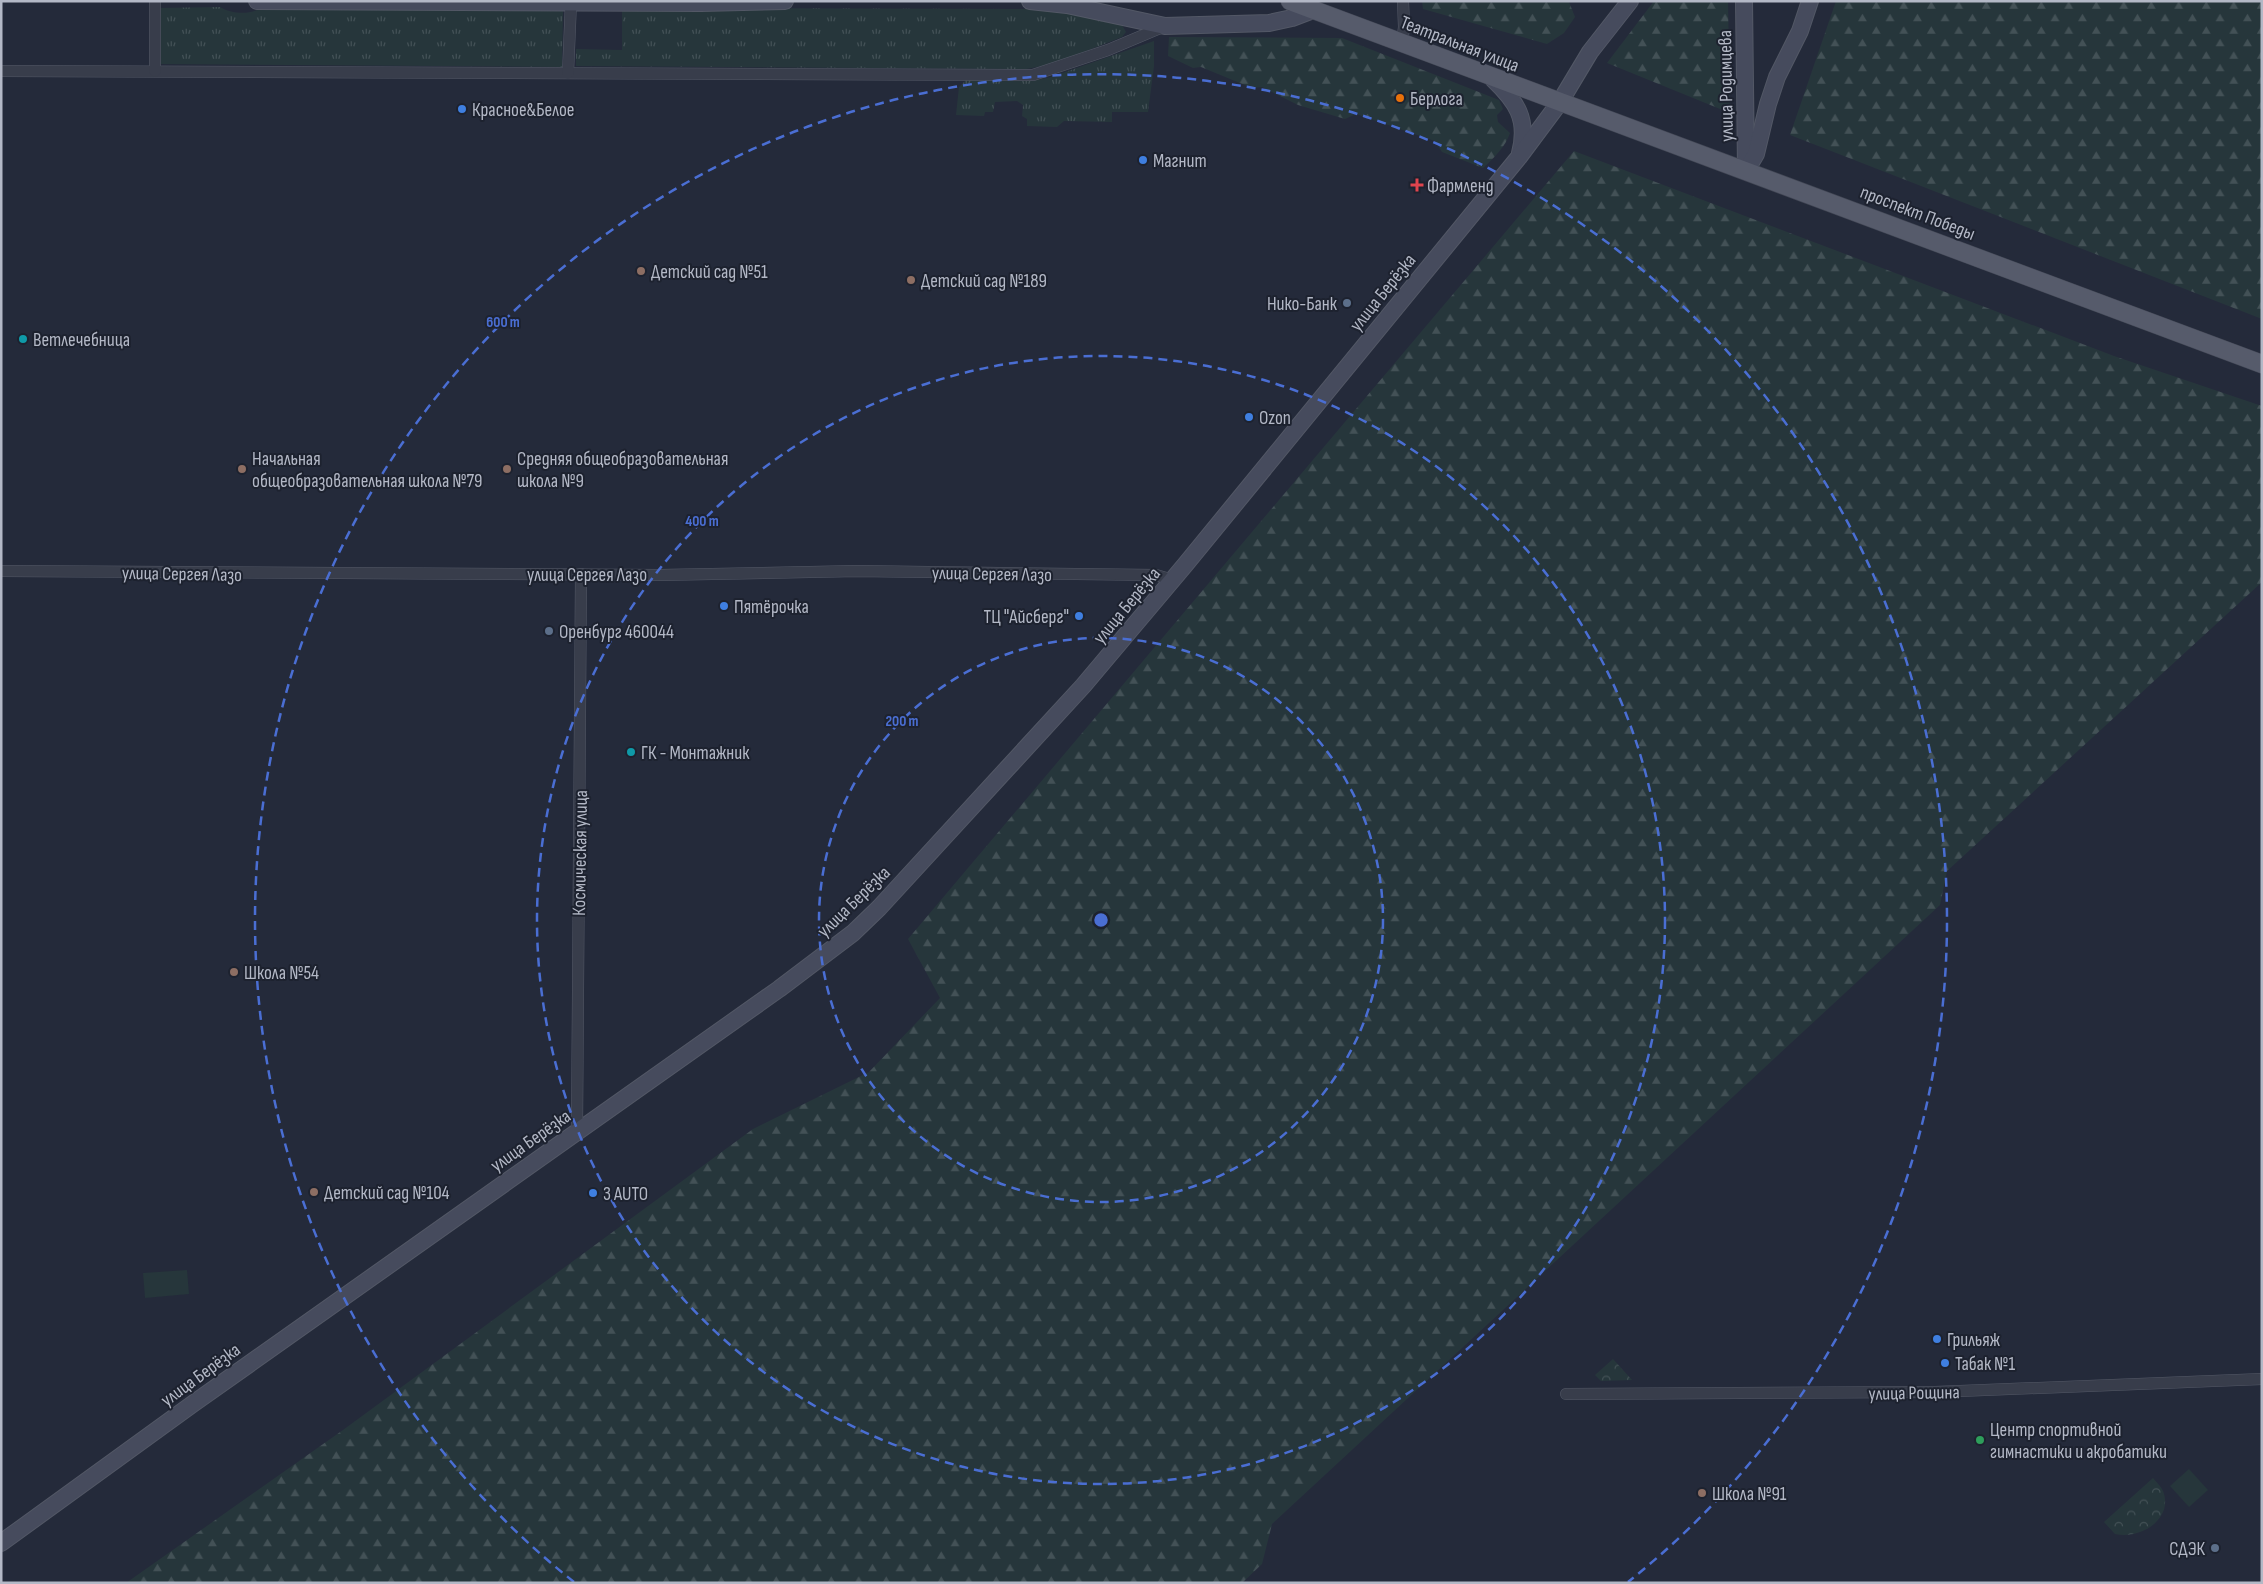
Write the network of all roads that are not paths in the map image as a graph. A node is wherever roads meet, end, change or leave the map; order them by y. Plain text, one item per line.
1 (155, 1) edge
2 (257, 1) edge
3 (785, 1) edge
4 (1030, 1) edge
5 (1290, 1) edge
6 (1403, 1) edge
7 (1630, 1) edge
8 (1744, 1) edge
9 (1810, 1) edge
10 (571, 2) edge
11 (1313, 10) junction
12 (1165, 26) junction
13 (1402, 44) junction
14 (1, 71) edge
15 (155, 71) junction
16 (568, 73) junction
17 (1493, 79) junction
18 (1560, 102) junction
19 (1519, 157) junction
20 (1746, 171) junction
21 (2262, 364) edge
22 (1, 571) edge
23 (582, 574) junction
24 (1173, 580) junction
25 (577, 1131) junction
26 (2262, 1379) edge
27 (1566, 1394) dead end
28 (1, 1543) edge

1 - 15 street
2 - 10 main road
3 - 10 main road
4 - 12 main road
5 - 11 main road, Театральная улица
6 - 13 street
7 - 18 main road, улица Берёзка
8 - 20 main road, улица Родимцева
9 - 20 main road
10 - 16 street
11 - 12 main road
11 - 13 main road, Театральная улица
12 - 16 street
13 - 17 main road, Театральная улица
14 - 15 street
15 - 16 street
17 - 18 main road, Театральная улица
17 - 19 main road
18 - 19 main road, улица Берёзка
18 - 20 main road, проспект Победы
19 - 24 main road, улица Берёзка
20 - 21 main road, проспект Победы
22 - 23 street, улица Сергея Лазо
23 - 24 street, улица Сергея Лазо
23 - 25 street, Космическая улица
24 - 25 main road, улица Берёзка
25 - 28 main road, улица Берёзка
26 - 27 street, улица Рощина

